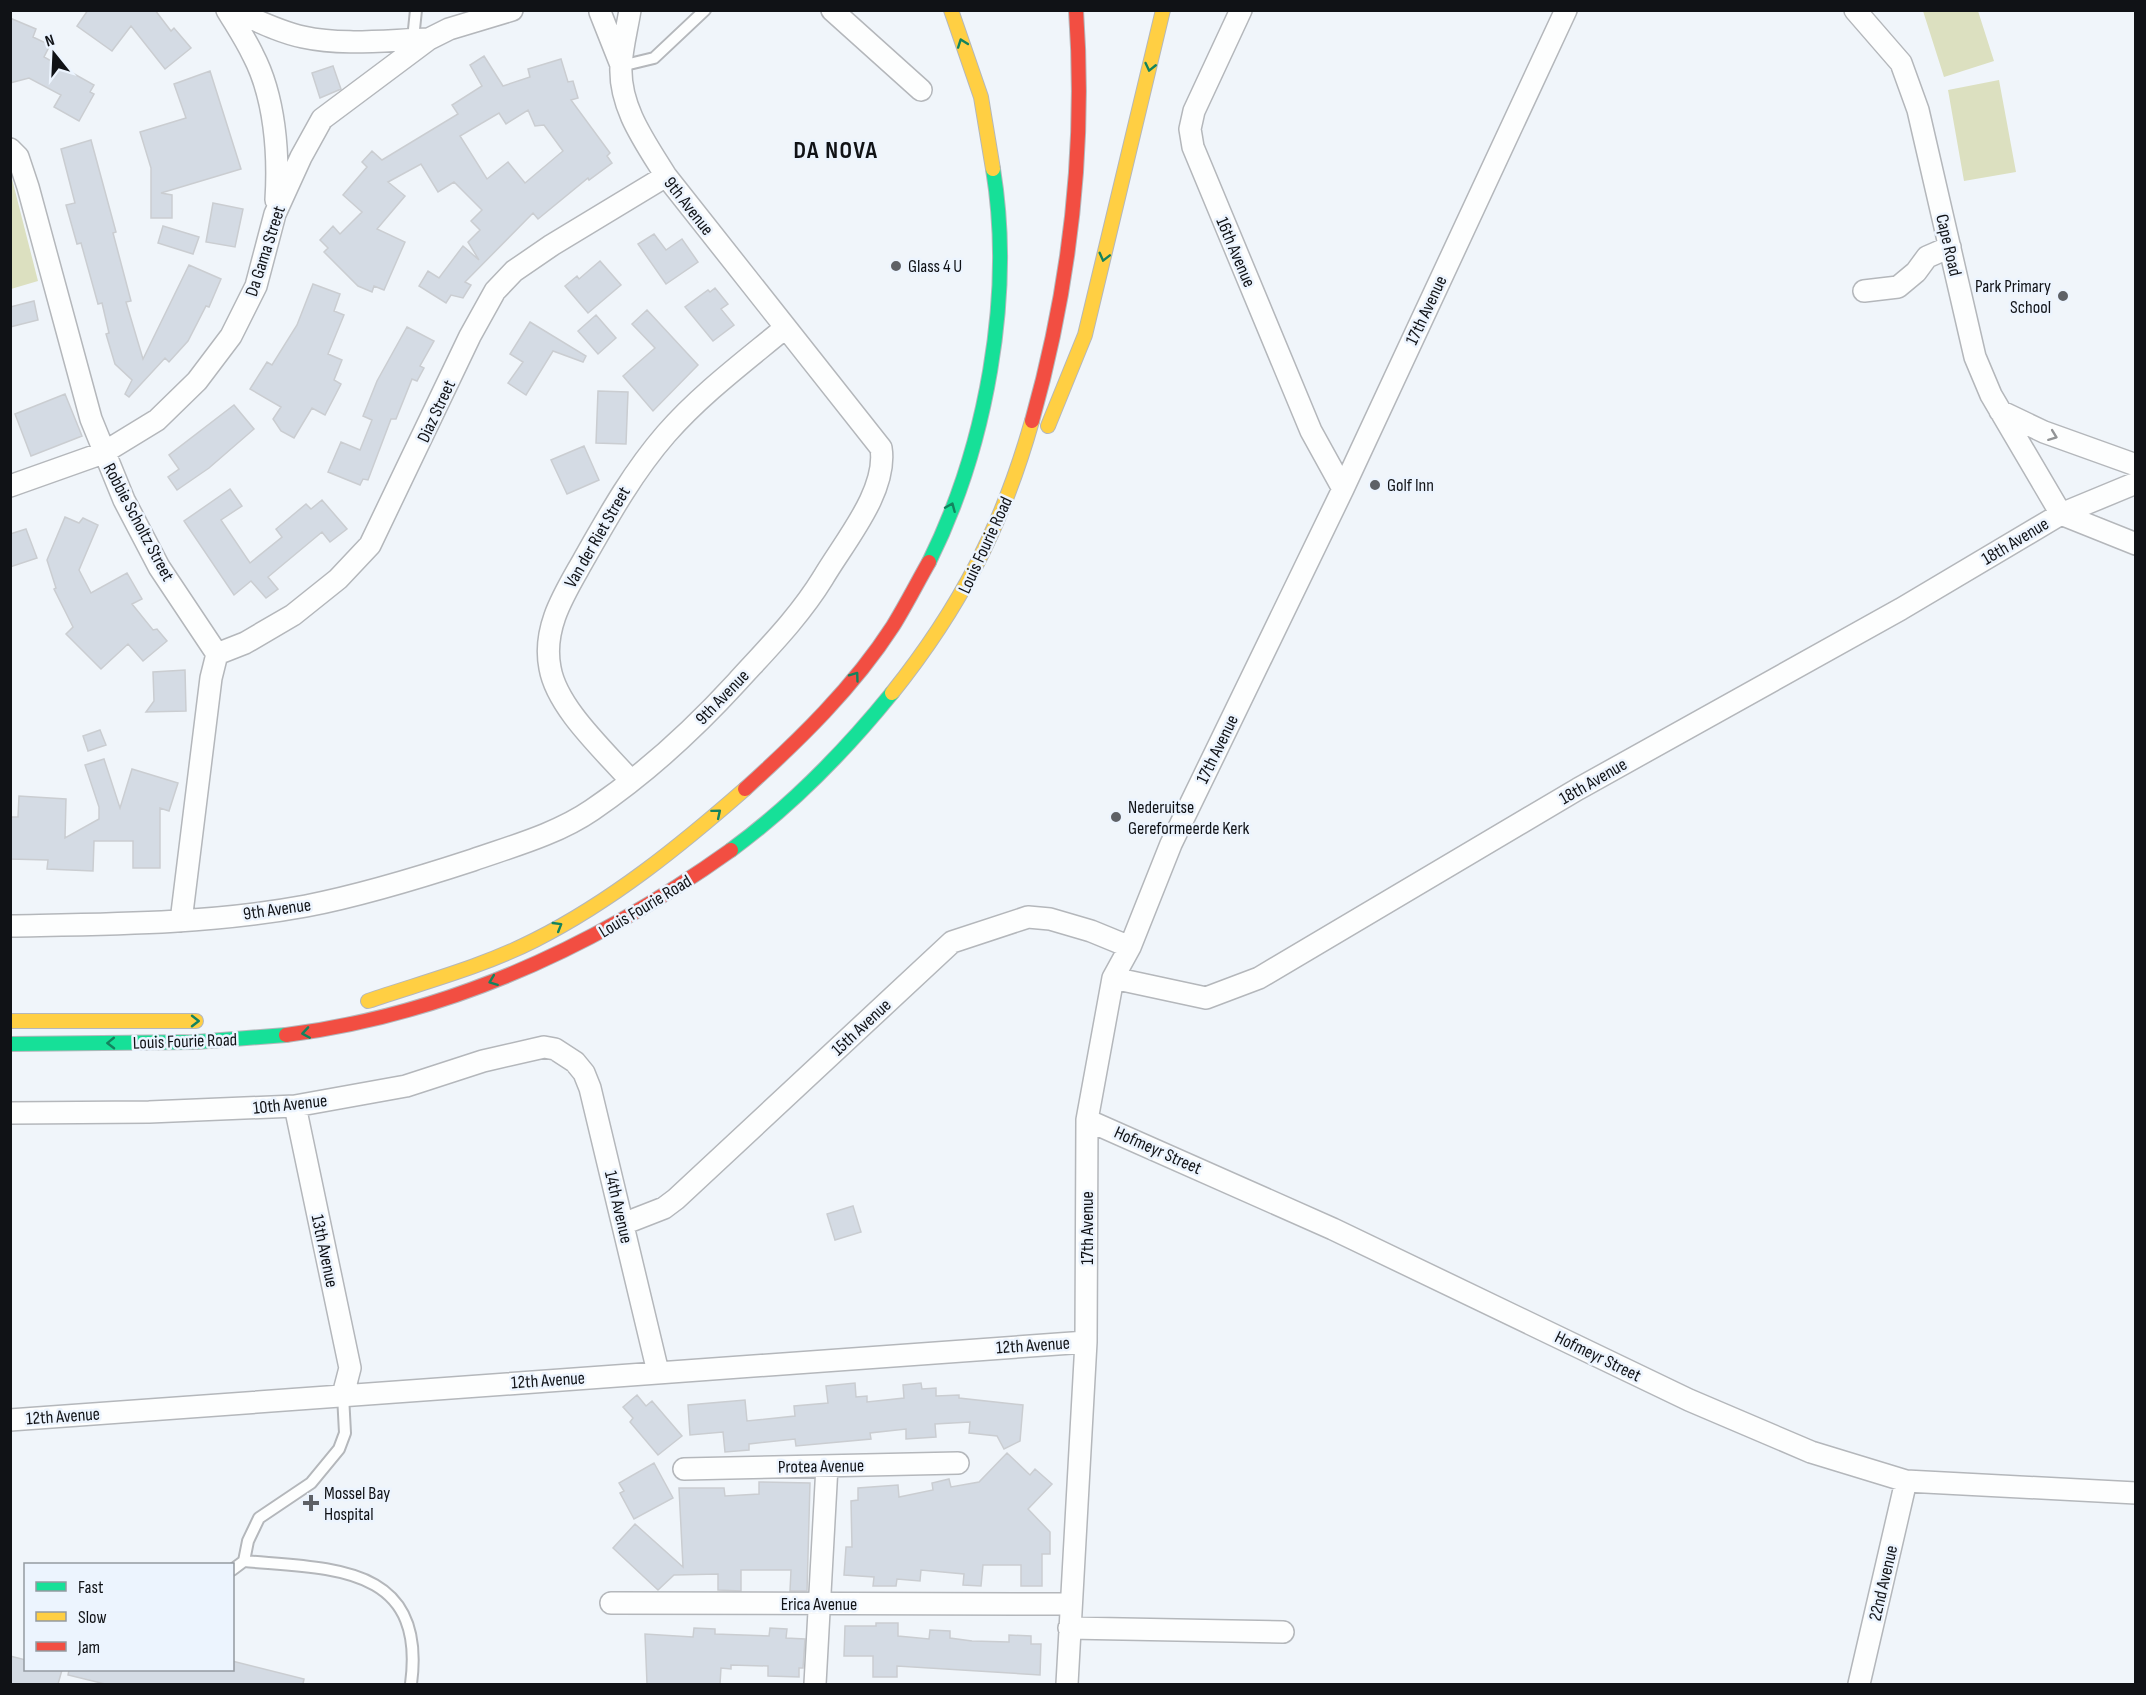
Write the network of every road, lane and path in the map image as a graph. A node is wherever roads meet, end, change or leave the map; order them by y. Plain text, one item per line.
1 (227, 10) edge
2 (416, 10) edge
3 (512, 10) edge
4 (623, 10) edge
5 (630, 10) edge
6 (705, 10) edge
7 (832, 10) edge
8 (951, 10) edge
9 (1076, 10) edge
10 (1163, 10) edge
11 (1241, 10) edge
12 (1566, 10) edge
13 (1855, 10) edge
14 (598, 11) edge
15 (247, 13) edge
16 (421, 39) junction
17 (621, 66) junction
18 (921, 90) dead end
19 (14, 153) edge
20 (666, 176) junction
21 (275, 214) junction
22 (1950, 247) junction
23 (1864, 291) dead end
24 (785, 328) junction
25 (1038, 399) junction
26 (2000, 411) junction
27 (1042, 440) dead end
28 (103, 453) junction
29 (1035, 459) dead end
30 (2136, 465) edge
31 (2136, 483) edge
32 (10, 486) edge
33 (1343, 489) junction
34 (2061, 514) junction
35 (2136, 544) edge
36 (966, 589) junction
37 (217, 654) junction
38 (631, 781) junction
39 (181, 921) junction
40 (10, 926) edge
41 (1130, 947) junction
42 (1113, 978) junction
43 (213, 1020) dead end
44 (10, 1021) edge
45 (10, 1044) edge
46 (562, 1053) joint
47 (295, 1106) junction
48 (10, 1113) edge
49 (1088, 1120) junction
50 (623, 1224) junction
51 (1086, 1342) junction
52 (658, 1372) junction
53 (343, 1395) junction
54 (10, 1420) edge
55 (958, 1463) dead end
56 (827, 1466) junction
57 (684, 1469) dead end
58 (1906, 1481) junction
59 (2136, 1493) edge
60 (244, 1561) junction
61 (234, 1568) edge
62 (611, 1604) dead end
63 (820, 1604) junction
64 (1070, 1604) junction
65 (1069, 1628) junction
66 (1282, 1632) dead end
67 (411, 1684) edge
68 (815, 1684) edge
69 (1067, 1684) edge
70 (1859, 1684) edge

1 - 21 street
2 - 16 lane
3 - 16 street, Da Gama Street
4 - 14 street
5 - 17 street, 9th Avenue
6 - 17 lane
7 - 18 street
25 -> 8 main road, Louis Fourie Road
9 - 25 main road, Louis Fourie Road
10 -> 27 main road
11 - 33 street, 16th Avenue
12 - 33 street, 17th Avenue
13 - 22 street, Cape Road
14 - 17 street, 9th Avenue
15 - 16 street
16 - 21 street, Da Gama Street
17 - 20 street, 9th Avenue
19 - 28 street, Robbie Scholtz Street
20 - 24 street, 9th Avenue
20 - 37 street, Diaz Street
21 - 28 street, Da Gama Street
22 - 23 street
22 - 26 street, Cape Road
24 - 38 street, Van der Riet Street
24 - 38 street, 9th Avenue
25 - 36 main road, Louis Fourie Road
26 -> 30 street
26 - 34 street, Cape Road
28 - 32 street, Da Gama Street
28 - 37 street, Robbie Scholtz Street
29 - 36 main road
31 - 34 street, 18th Avenue
33 - 41 street, 17th Avenue
34 - 35 street
34 - 42 street, 18th Avenue
36 -> 45 main road, Louis Fourie Road
37 - 39 street
38 - 39 street, 9th Avenue
39 - 40 street, 9th Avenue
41 - 42 street, 17th Avenue
41 - 50 street, 15th Avenue
42 - 49 street, 17th Avenue
44 -> 43 main road, Louis Fourie Road
46 - 47 street, 10th Avenue
46 - 50 street, 14th Avenue
47 - 48 street, 10th Avenue
47 - 53 street, 13th Avenue
49 - 51 street, 17th Avenue
49 - 58 street, Hofmeyr Street
50 - 52 street, 14th Avenue
51 - 52 street, 12th Avenue
51 - 64 street, 17th Avenue
52 - 53 street, 12th Avenue
53 - 54 street, 12th Avenue
53 - 60 lane
55 - 56 street, Protea Avenue
56 - 57 street, Protea Avenue
56 - 63 street
58 - 59 street, Hofmeyr Street
58 - 70 street, 22nd Avenue
60 - 61 lane
60 - 67 lane
62 - 63 street, Erica Avenue
63 - 64 street, Erica Avenue
63 - 68 street
64 - 65 street, 17th Avenue
65 - 66 street
65 - 69 street, 17th Avenue

